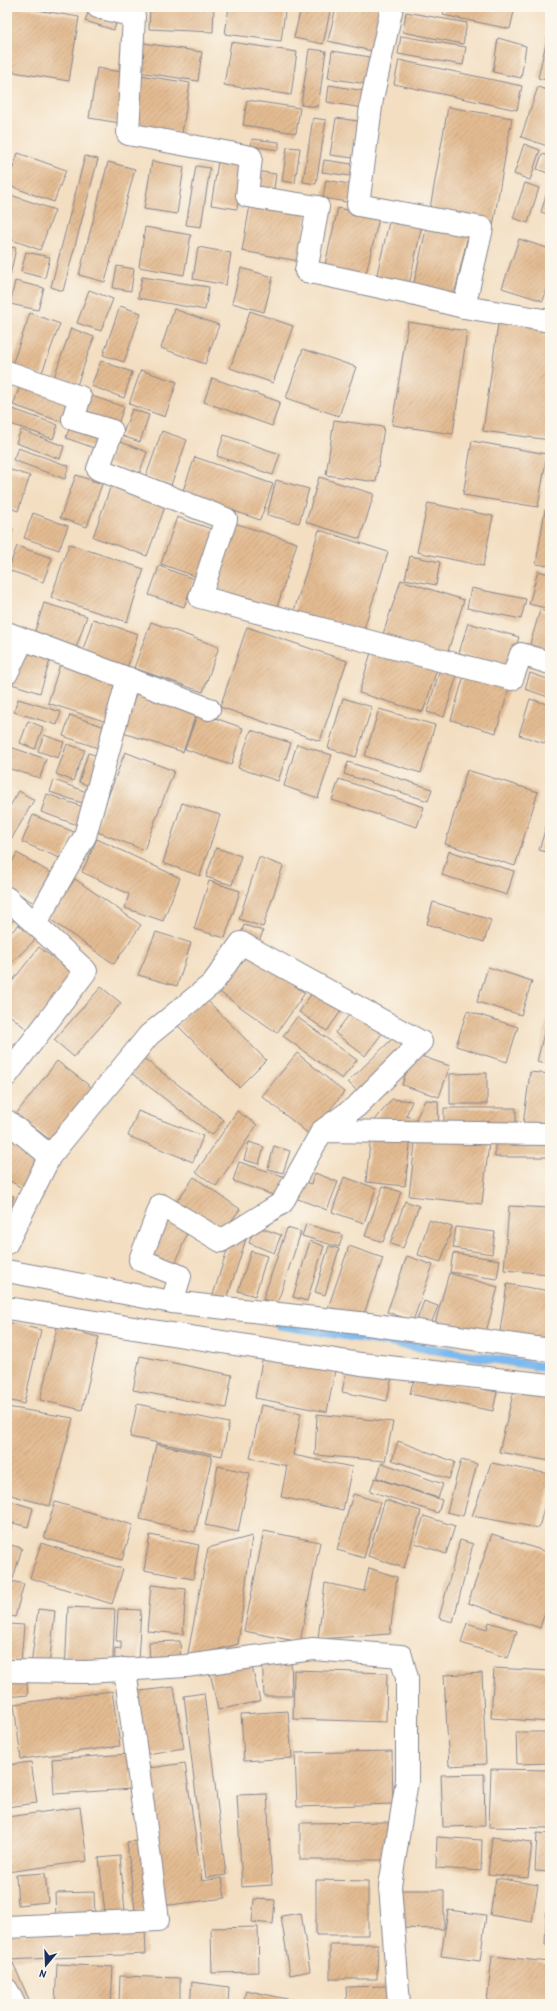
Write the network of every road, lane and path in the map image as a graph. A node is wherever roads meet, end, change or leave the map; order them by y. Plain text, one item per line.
1 (98, 7) edge
2 (392, 7) edge
3 (464, 307) junction
4 (550, 321) edge
5 (7, 372) edge
6 (15, 636) edge
7 (550, 663) edge
8 (7, 673) edge
9 (128, 678) junction
10 (209, 708) dead end
11 (7, 898) edge
12 (35, 924) junction
13 (7, 1075) edge
14 (7, 1122) edge
15 (322, 1131) junction
16 (550, 1134) edge
17 (50, 1156) junction
18 (7, 1243) edge
19 (7, 1271) edge
20 (172, 1302) junction
21 (7, 1308) edge
22 (550, 1350) edge
23 (550, 1386) edge
24 (125, 1669) junction
25 (7, 1671) edge
26 (7, 1927) edge
27 (7, 1990) edge
28 (14, 2004) edge
29 (399, 2004) edge

1 - 3 street
2 - 3 street
3 - 4 street
5 - 7 street
6 - 8 street
6 - 9 street
9 - 10 street
9 - 12 street
11 - 12 street
12 - 13 street
14 - 17 street
15 - 16 street
15 - 17 street
15 - 20 street
17 - 18 street
19 - 20 street
20 - 22 street
21 - 23 street
24 - 25 street
24 - 26 street
24 - 29 street
27 - 28 street

